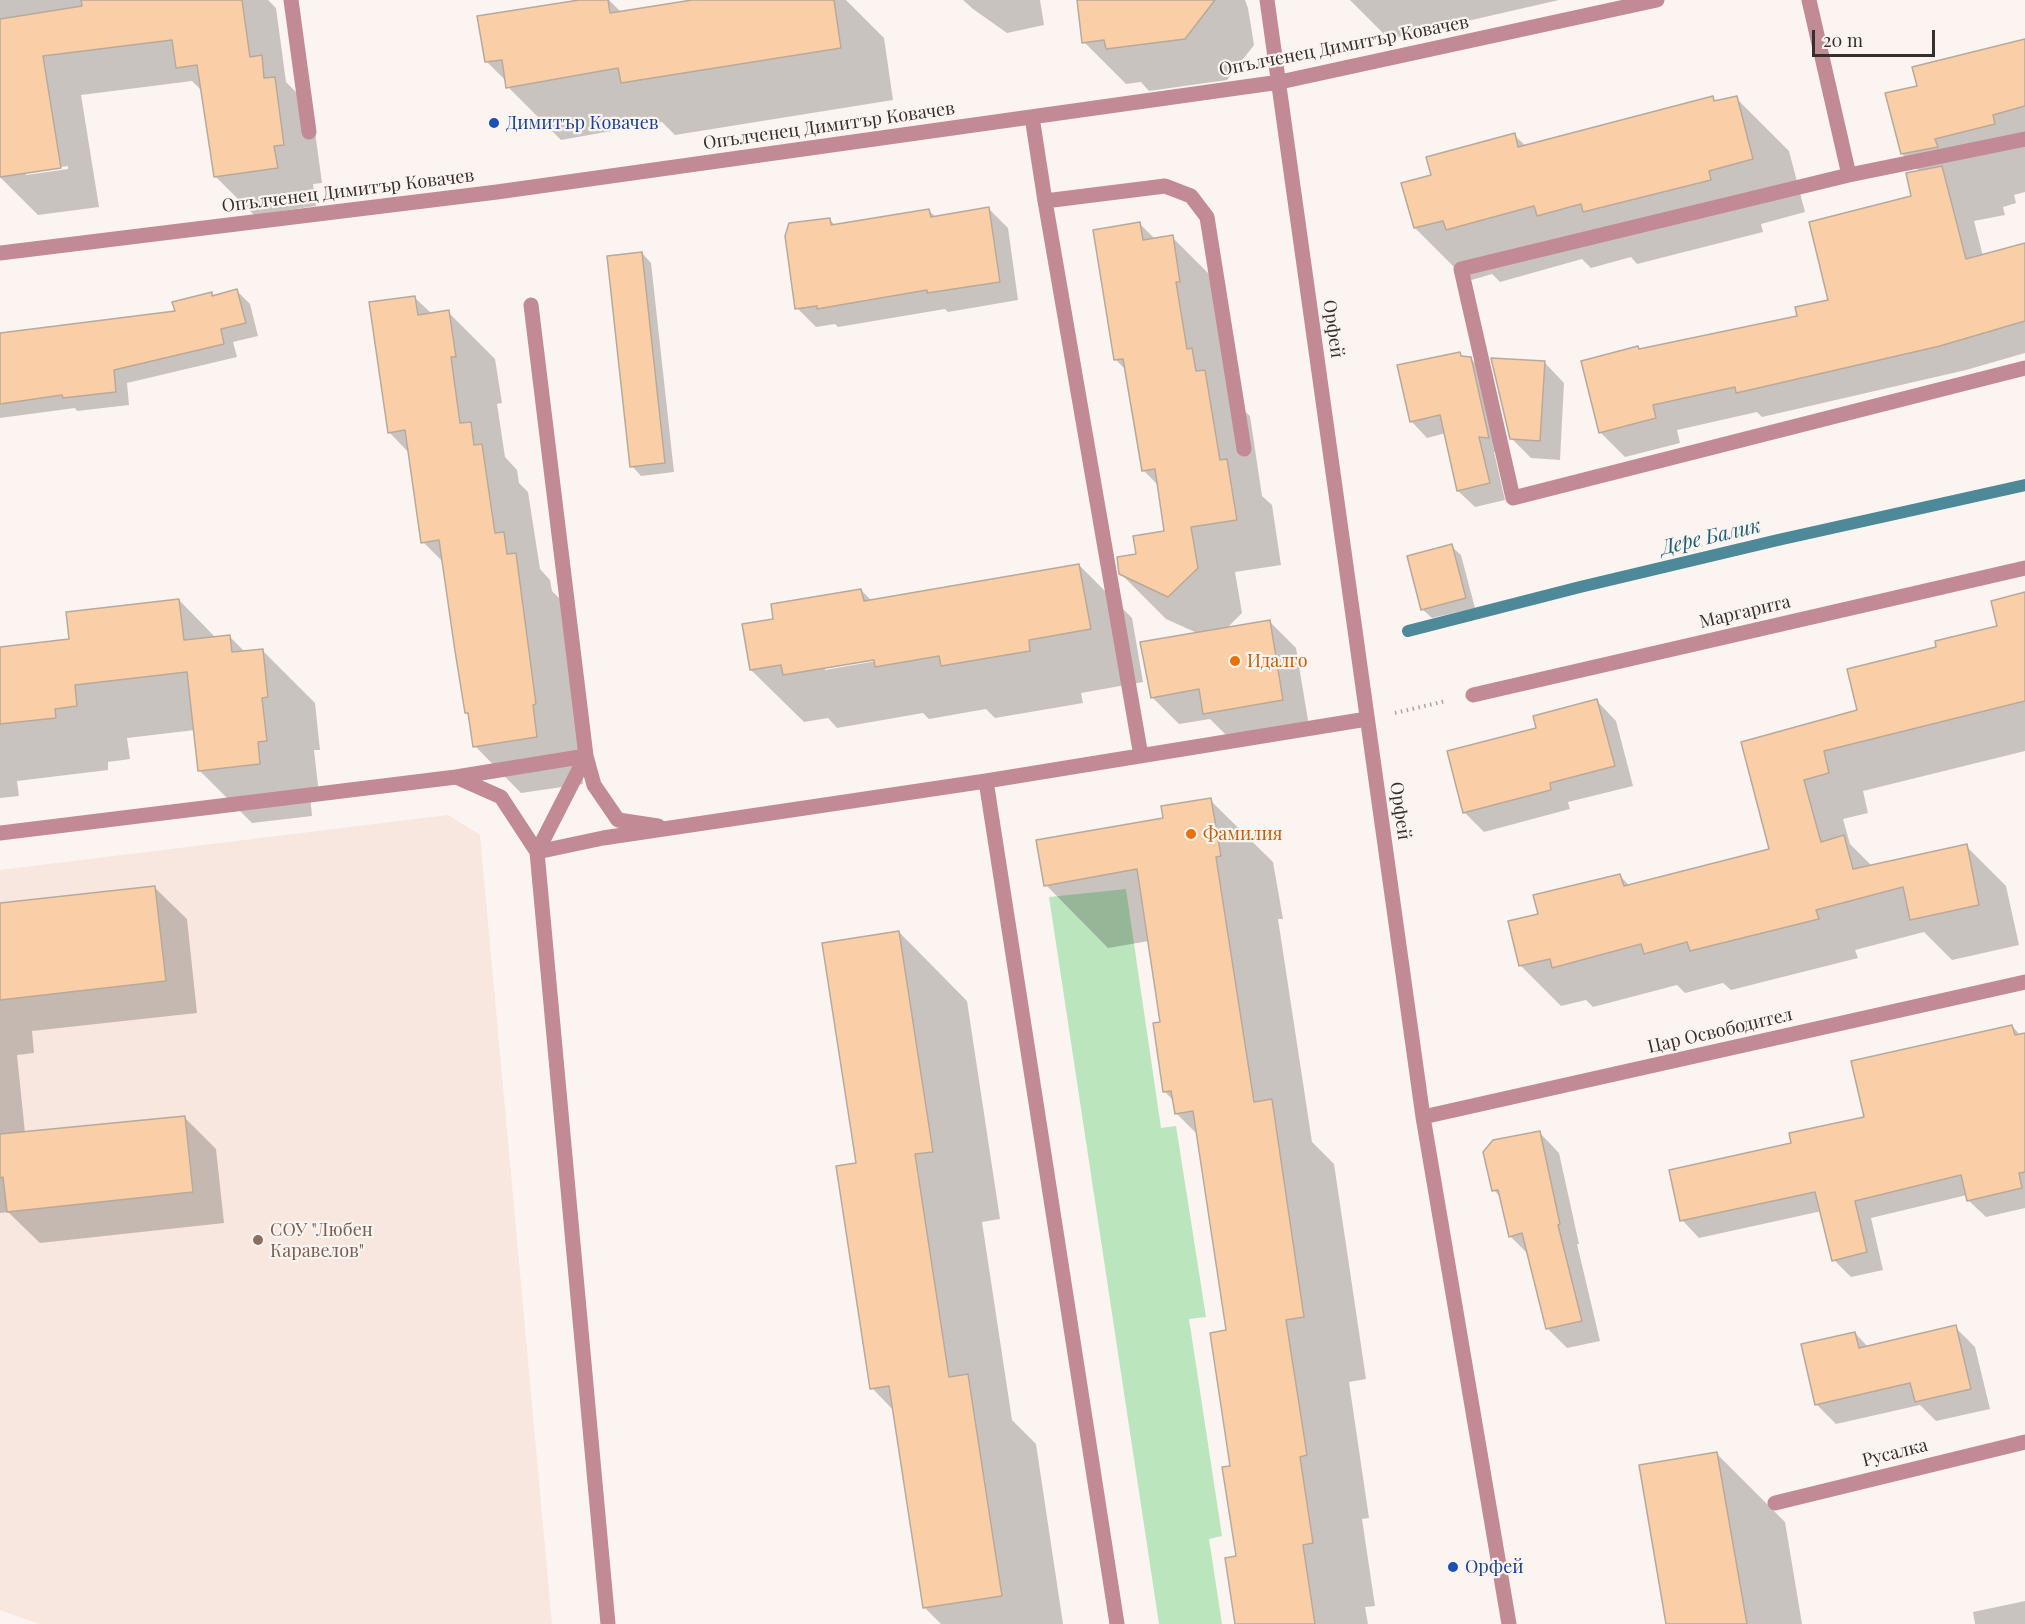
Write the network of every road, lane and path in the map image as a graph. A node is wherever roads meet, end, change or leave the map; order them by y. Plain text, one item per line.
1 (291, 0) edge
2 (1267, 0) edge
3 (1658, 0) edge
4 (1809, 0) edge
5 (1280, 82) junction
6 (1032, 117) junction
7 (309, 132) dead end
8 (2025, 139) edge
9 (1849, 175) junction
10 (1046, 201) junction
11 (0, 253) edge
12 (531, 305) dead end
13 (2025, 368) edge
14 (1244, 448) dead end
15 (2025, 567) edge
16 (1473, 695) dead end
17 (1439, 703) dead end
18 (1367, 719) junction
19 (586, 756) junction
20 (1141, 756) junction
21 (456, 777) junction
22 (986, 781) junction
23 (673, 829) junction
24 (0, 833) edge
25 (537, 852) junction
26 (2025, 982) edge
27 (1423, 1117) junction
28 (2025, 1442) edge
29 (1775, 1503) dead end
30 (1511, 1622) edge
31 (608, 1624) edge
32 (1117, 1624) edge

1 - 7 street
2 - 5 street, Орфей
3 - 5 street, Опълченец Димитър Ковачев
4 - 9 street
5 - 6 street, Опълченец Димитър Ковачев
5 - 18 street, Орфей
6 - 10 street
6 - 11 street, Опълченец Димитър Ковачев
8 - 9 street
9 - 13 street
10 - 14 street
10 - 20 street
12 - 19 street
15 - 16 street, Маргарита
17 - 18 path
18 - 20 street
18 - 27 street, Орфей
19 - 21 street
19 - 23 street
19 - 25 street
20 - 22 street
21 - 24 street
21 - 25 street
22 - 23 street
22 - 32 street
23 - 25 street
25 - 31 street
26 - 27 street, Цар Освободител
27 - 30 street, Орфей
28 - 29 street, Русалка

